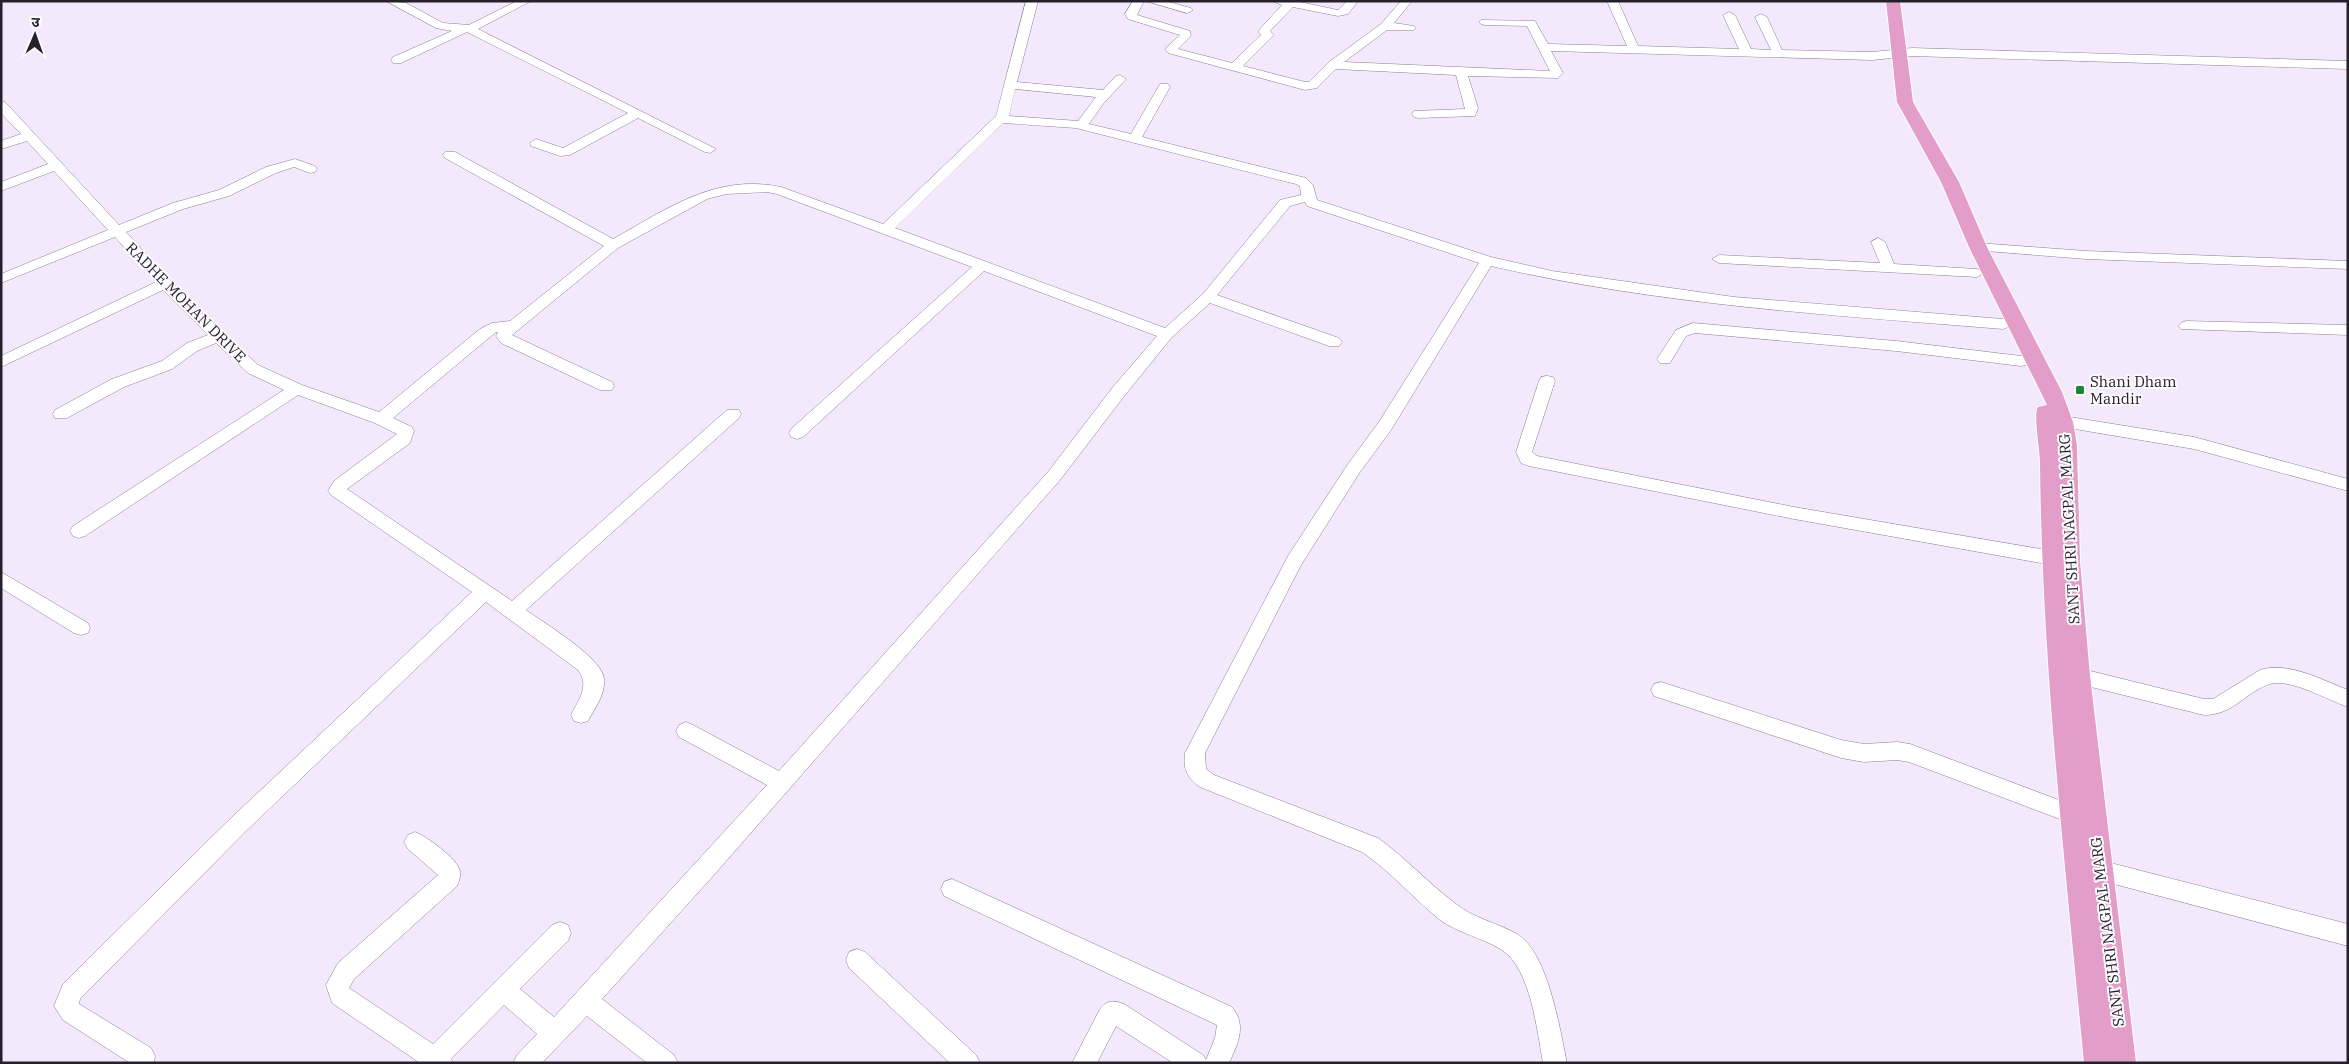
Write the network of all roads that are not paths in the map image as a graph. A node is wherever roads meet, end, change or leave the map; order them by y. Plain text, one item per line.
1 (391, 1) edge
2 (526, 1) edge
3 (1032, 1) edge
4 (1139, 1) edge
5 (1151, 1) edge
6 (1276, 1) edge
7 (1353, 1) edge
8 (1407, 1) edge
9 (1612, 1) edge
10 (1883, 1) edge
11 (1893, 1) edge
12 (1289, 5) junction
13 (1187, 10) dead end
14 (1729, 15) dead end
15 (1761, 16) dead end
16 (1485, 22) dead end
17 (1385, 26) junction
18 (1410, 28) dead end
19 (468, 29) junction
20 (1545, 47) junction
21 (1634, 49) junction
22 (1746, 52) junction
23 (1778, 53) junction
24 (1893, 54) junction
25 (397, 60) dead end
26 (1334, 65) junction
27 (2348, 65) edge
28 (1234, 68) junction
29 (1461, 72) junction
30 (1120, 79) dead end
31 (1009, 85) junction
32 (1164, 86) dead end
33 (1106, 94) junction
34 (1, 105) edge
35 (636, 114) junction
36 (1418, 114) dead end
37 (1002, 117) junction
38 (1081, 126) junction
39 (28, 136) junction
40 (1134, 139) junction
41 (536, 144) dead end
42 (1, 145) edge
43 (710, 150) dead end
44 (450, 154) dead end
45 (57, 165) junction
46 (310, 169) dead end
47 (1, 187) edge
48 (1308, 198) junction
49 (885, 230) junction
50 (117, 232) junction
51 (1878, 242) dead end
52 (613, 245) junction
53 (1978, 247) junction
54 (1719, 259) dead end
55 (1487, 261) junction
56 (2342, 265) edge
57 (982, 266) junction
58 (1889, 268) junction
59 (1977, 273) junction
60 (2348, 278) edge
61 (1, 279) edge
62 (165, 283) junction
63 (1208, 297) junction
64 (2003, 324) junction
65 (514, 325) junction
66 (2186, 326) dead end
67 (2348, 330) edge
68 (1168, 334) junction
69 (219, 336) junction
70 (1334, 342) dead end
71 (1665, 359) dead end
72 (2021, 361) junction
73 (1, 362) edge
74 (1547, 381) dead end
75 (606, 386) dead end
76 (296, 389) junction
77 (61, 414) dead end
78 (733, 414) dead end
79 (381, 419) junction
80 (2055, 420) junction
81 (797, 433) dead end
82 (2348, 485) edge
83 (80, 531) dead end
84 (2052, 558) junction
85 (1, 579) edge
86 (484, 592) junction
87 (513, 610) junction
88 (81, 628) dead end
89 (2078, 676) junction
90 (1662, 690) dead end
91 (2348, 699) edge
92 (581, 715) dead end
93 (686, 731) dead end
94 (781, 782) junction
95 (2073, 815) junction
96 (415, 842) dead end
97 (2099, 870) junction
98 (952, 889) dead end
99 (560, 933) dead end
100 (2348, 935) edge
101 (857, 960) dead end
102 (504, 990) junction
103 (584, 999) junction
104 (554, 1033) junction
105 (438, 1061) edge
106 (142, 1063) edge
107 (525, 1063) edge
108 (666, 1063) edge
109 (968, 1063) edge
110 (1084, 1063) edge
111 (1195, 1063) edge
112 (1216, 1063) edge
113 (1555, 1063) edge
114 (2099, 1063) edge
115 (2121, 1063) edge

1 - 19 street
2 - 19 street
3 - 31 street
4 - 28 street
5 - 13 street
6 - 12 street
7 - 12 street
8 - 17 street
9 - 21 street
10 - 24 main road, SANT SHRI NAGPAL MARG
11 - 24 main road, SANT SHRI NAGPAL MARG
12 - 28 street
14 - 22 street
15 - 23 street
16 - 20 street
17 - 18 street
17 - 26 street
19 - 25 street
19 - 35 street
20 - 21 street
20 - 29 street
21 - 22 street
22 - 23 street
23 - 24 street
24 - 27 street
24 - 53 main road, SANT SHRI NAGPAL MARG
24 - 59 main road, SANT SHRI NAGPAL MARG
26 - 28 street
26 - 29 street
29 - 36 street
30 - 33 street
31 - 33 street
31 - 37 street
32 - 40 street
33 - 38 street
34 - 39 street, RADHE MOHAN DRIVE
35 - 41 street
35 - 43 street
37 - 38 street
37 - 49 street
38 - 40 street
39 - 42 street
39 - 45 street, RADHE MOHAN DRIVE
40 - 48 street
44 - 52 street
45 - 47 street
45 - 50 street, RADHE MOHAN DRIVE
46 - 50 street
48 - 55 street
48 - 63 street
49 - 52 street
49 - 57 street
50 - 61 street
50 - 62 street, RADHE MOHAN DRIVE
51 - 58 street
52 - 65 street
53 - 56 street
53 - 80 main road, SANT SHRI NAGPAL MARG
54 - 58 street
55 - 64 street
55 - 113 street
56 - 60 street
57 - 68 street
57 - 81 street
58 - 59 street
59 - 64 main road, SANT SHRI NAGPAL MARG
62 - 69 street, RADHE MOHAN DRIVE
62 - 73 street
63 - 68 street
63 - 70 street
64 - 72 main road, SANT SHRI NAGPAL MARG
65 - 75 street
65 - 79 street
66 - 67 street
68 - 94 street
69 - 76 street, RADHE MOHAN DRIVE
69 - 77 street
71 - 72 street
72 - 80 main road, SANT SHRI NAGPAL MARG
74 - 84 street
76 - 79 street, RADHE MOHAN DRIVE
76 - 83 street
78 - 87 street
79 - 86 street, RADHE MOHAN DRIVE
80 - 82 street
80 - 84 main road, SANT SHRI NAGPAL MARG
80 - 89 main road, SANT SHRI NAGPAL MARG
84 - 95 main road, SANT SHRI NAGPAL MARG
85 - 88 street
86 - 87 street
86 - 106 street
87 - 92 street
89 - 91 street
89 - 97 main road, SANT SHRI NAGPAL MARG
90 - 95 street
93 - 94 street
94 - 103 street
95 - 114 main road, SANT SHRI NAGPAL MARG
96 - 105 street
97 - 100 street
97 - 115 main road, SANT SHRI NAGPAL MARG
98 - 112 street
99 - 102 street
101 - 109 street
102 - 104 street
102 - 105 street
103 - 104 street
103 - 108 street
104 - 107 street
110 - 111 street

